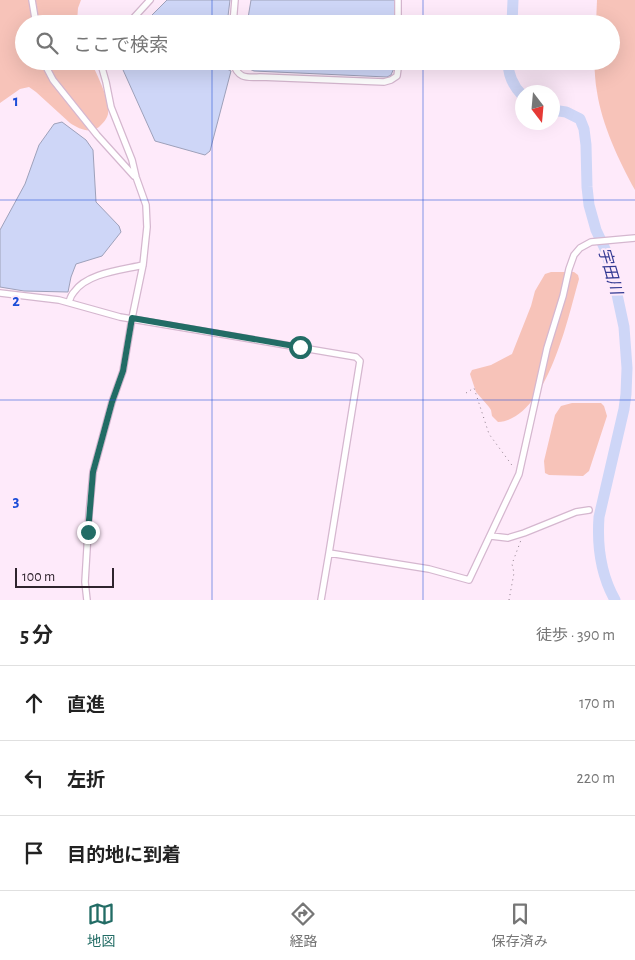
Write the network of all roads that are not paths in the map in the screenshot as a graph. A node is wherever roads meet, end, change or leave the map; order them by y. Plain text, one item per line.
1 (32, 0) edge
2 (150, 0) edge
3 (235, 0) edge
4 (398, 0) edge
5 (34, 15) edge
6 (136, 15) edge
7 (234, 15) edge
8 (398, 15) edge
9 (48, 70) edge
10 (103, 70) edge
11 (236, 70) edge
12 (397, 70) edge
13 (136, 178) junction
14 (635, 238) edge
15 (143, 265) junction
16 (0, 293) edge
17 (69, 302) junction
18 (132, 318) junction
19 (589, 510) dead end
20 (491, 536) junction
21 (329, 553) junction
22 (87, 600) edge
23 (321, 600) edge

1 - 5 street
2 - 6 street
3 - 7 street
4 - 8 street
9 - 13 street
10 - 13 street
11 - 12 street
13 - 15 street
14 - 20 street
15 - 17 street
15 - 18 street
16 - 17 street
17 - 18 street
18 - 21 street
18 - 22 street
19 - 20 street
20 - 21 street
21 - 23 street

